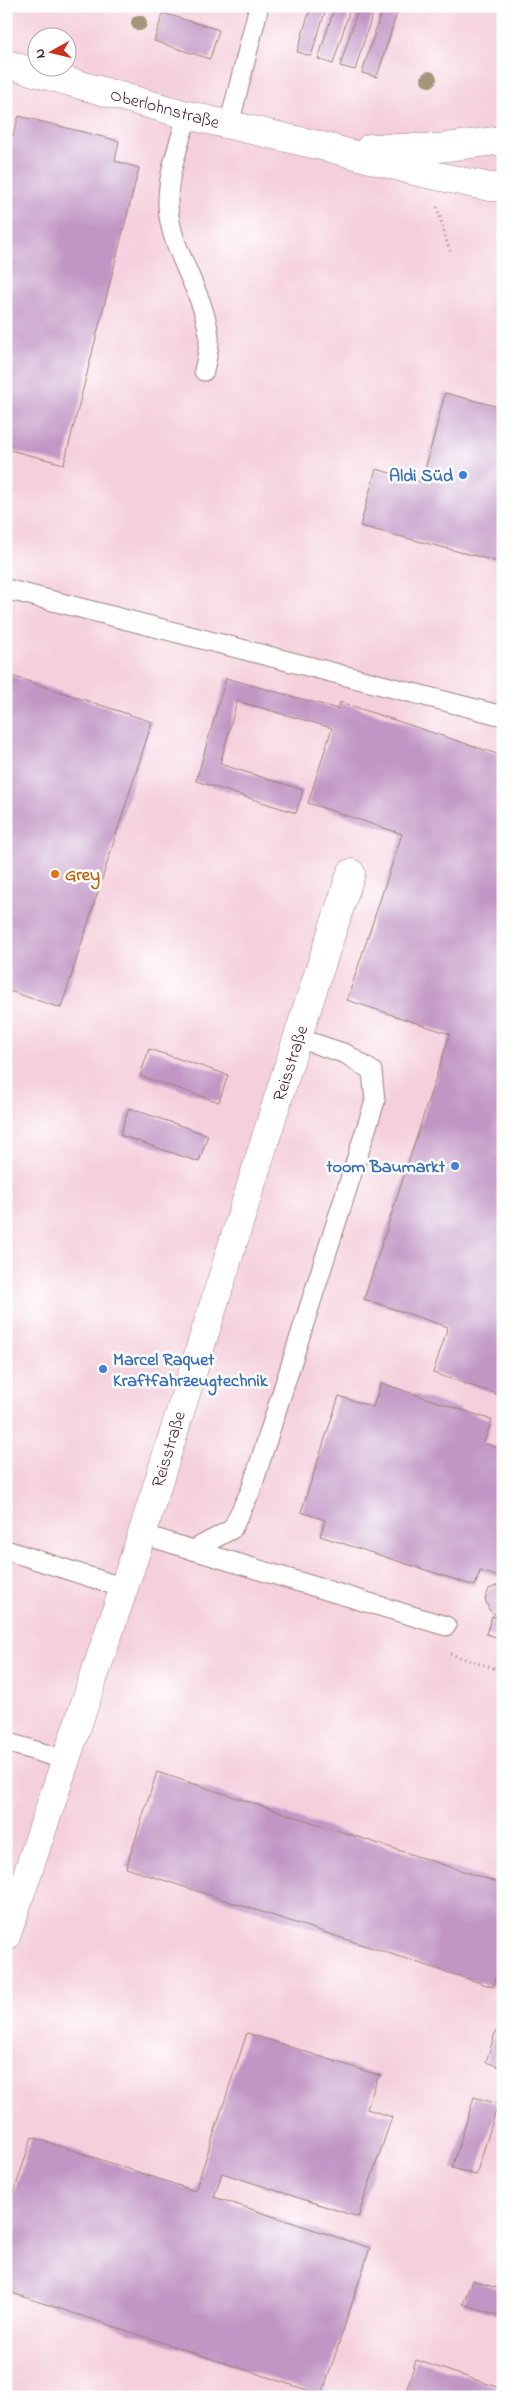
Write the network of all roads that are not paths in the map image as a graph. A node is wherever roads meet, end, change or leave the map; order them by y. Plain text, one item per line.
1 (259, 6) edge
2 (6, 64) edge
3 (187, 115) junction
4 (229, 125) junction
5 (503, 140) edge
6 (326, 147) junction
7 (503, 187) edge
8 (204, 370) dead end
9 (6, 589) edge
10 (503, 716) edge
11 (351, 873) dead end
12 (298, 1038) junction
13 (142, 1534) junction
14 (6, 1550) edge
15 (193, 1550) junction
16 (124, 1588) junction
17 (446, 1626) dead end
18 (6, 1742) edge
19 (66, 1760) junction
20 (6, 1937) edge

1 - 4 lane
2 - 3 street, Oberlohnstraße
3 - 4 street, Oberlohnstraße
3 - 8 lane
4 - 6 street, Oberlohnstraße
5 - 6 street, Oberlohnstraße
6 - 7 street, Oberlohnstraße
9 - 10 lane
11 - 12 street, Reisstraße
12 - 13 street, Reisstraße
12 - 15 lane
13 - 15 lane
13 - 16 street, Reisstraße
14 - 16 lane
15 - 17 lane
16 - 19 street, Reisstraße
18 - 19 lane
19 - 20 street, Reisstraße

